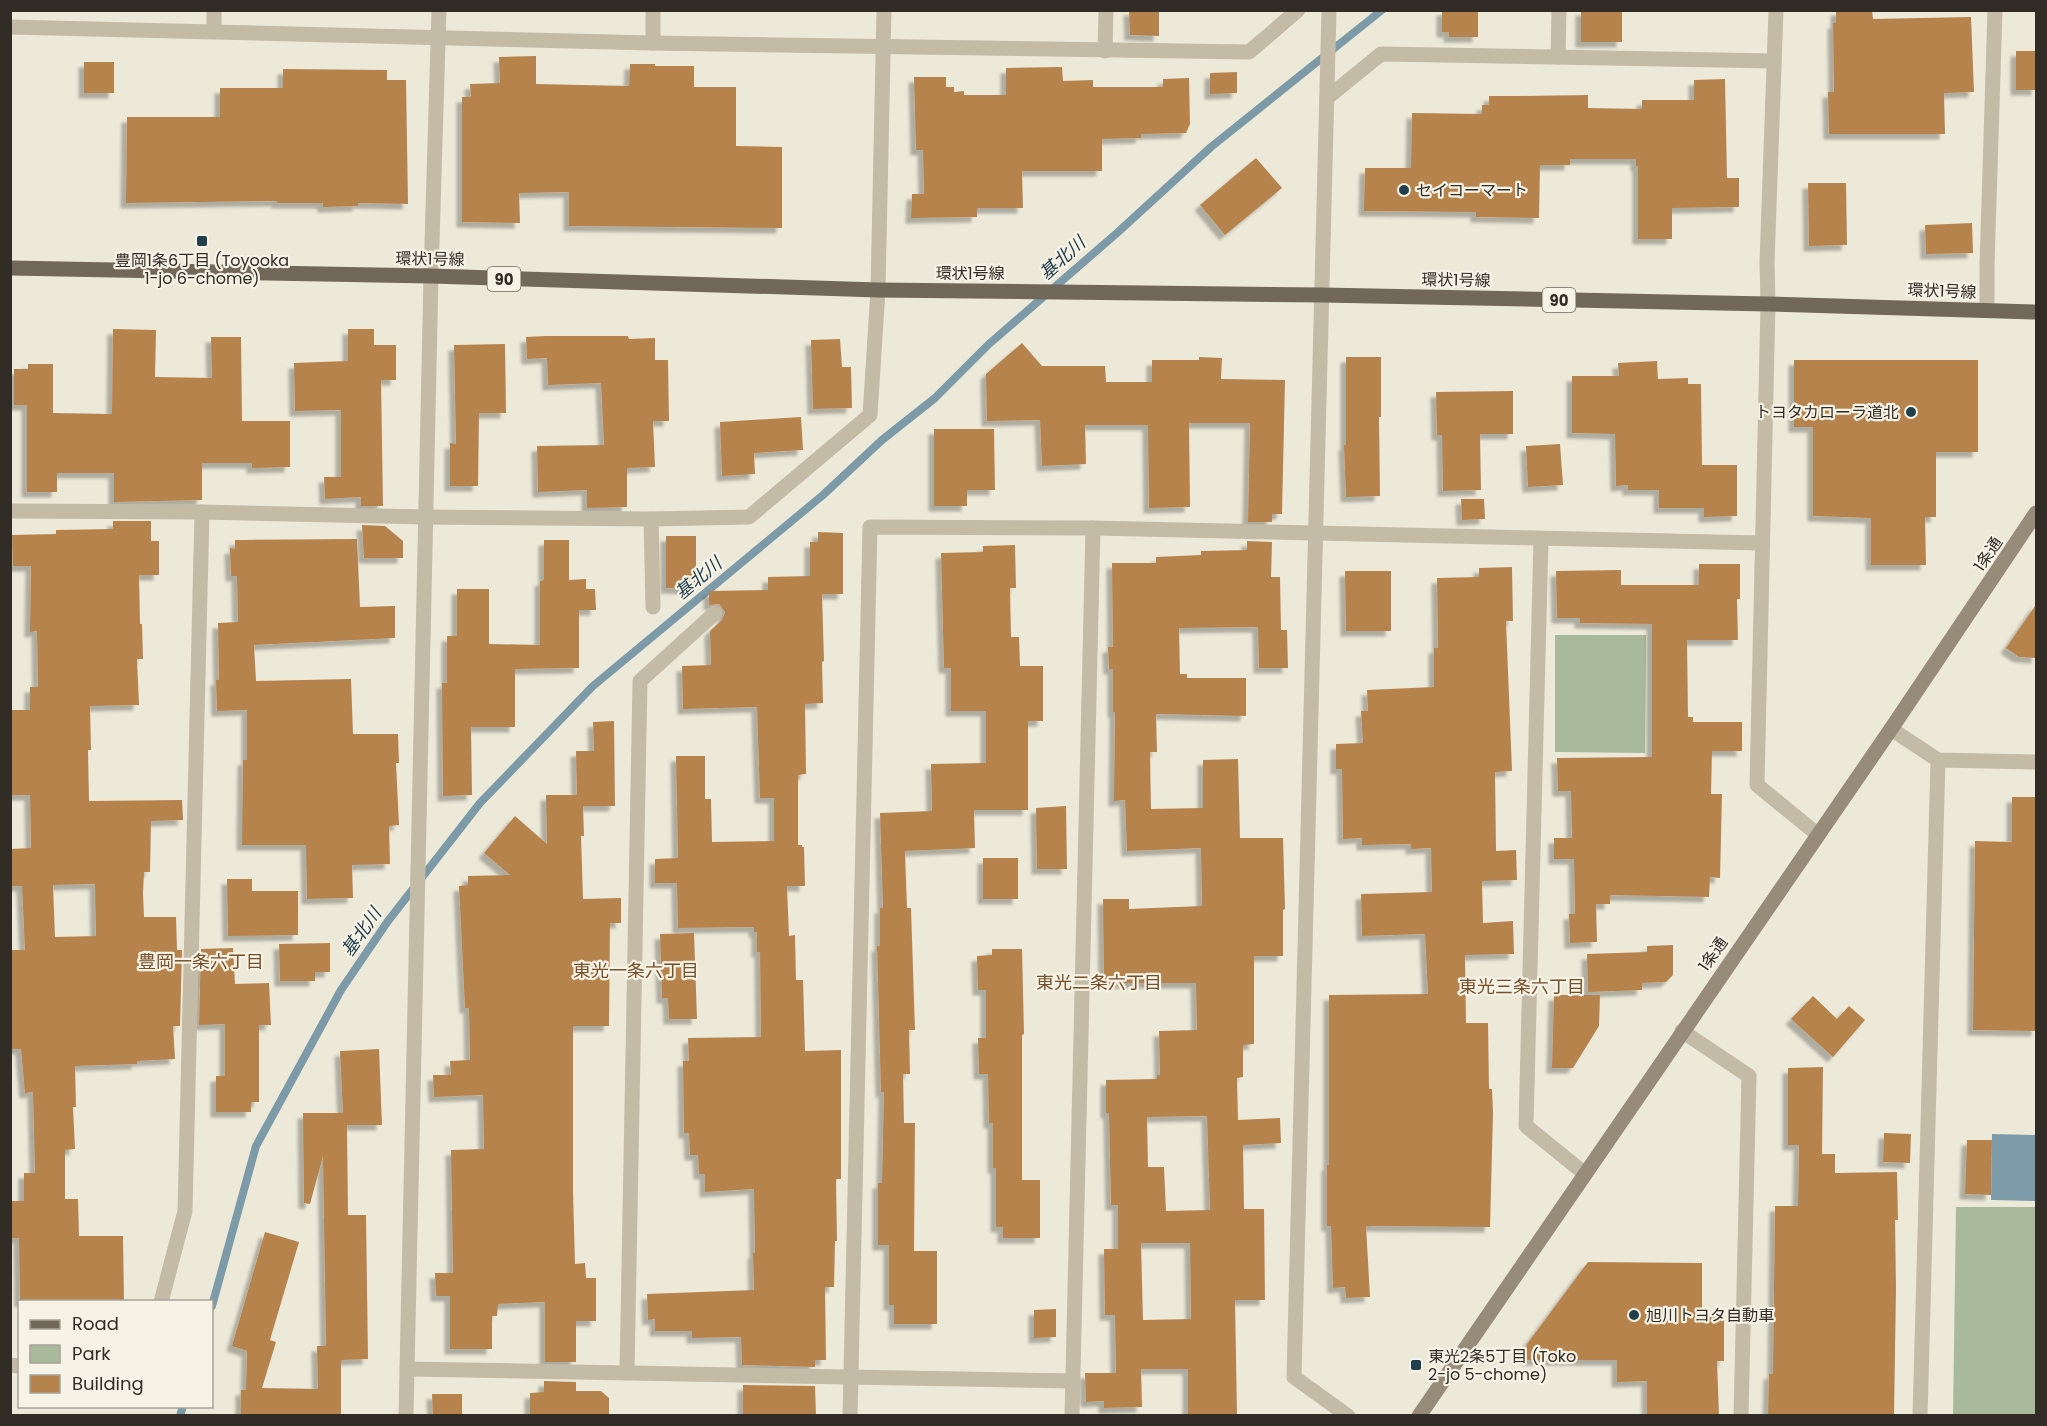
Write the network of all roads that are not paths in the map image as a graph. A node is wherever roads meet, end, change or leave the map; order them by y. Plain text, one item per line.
1 (214, 10) edge
2 (439, 10) edge
3 (653, 10) edge
4 (884, 10) edge
5 (1106, 10) edge
6 (1298, 10) edge
7 (1329, 10) edge
8 (1559, 10) edge
9 (1776, 10) edge
10 (1995, 10) edge
11 (10, 27) edge
12 (214, 31) junction
13 (438, 38) junction
14 (653, 43) junction
15 (883, 47) junction
16 (1105, 51) junction
17 (1558, 57) junction
18 (1774, 62) junction
19 (1327, 98) junction
20 (10, 268) edge
21 (431, 276) junction
22 (878, 290) junction
23 (1322, 295) junction
24 (1768, 304) junction
25 (1987, 310) junction
26 (2037, 312) edge
27 (10, 511) edge
28 (202, 512) junction
29 (2037, 513) edge
30 (426, 518) junction
31 (651, 519) junction
32 (1093, 528) junction
33 (1317, 533) junction
34 (1541, 539) junction
35 (1761, 543) junction
36 (653, 607) dead end
37 (715, 613) dead end
38 (1891, 729) junction
39 (1938, 760) junction
40 (2037, 762) edge
41 (1817, 834) junction
42 (1682, 1031) junction
43 (1584, 1173) junction
44 (162, 1300) edge
45 (407, 1369) junction
46 (627, 1373) junction
47 (851, 1376) junction
48 (1072, 1381) junction
49 (406, 1416) edge
50 (850, 1416) edge
51 (1072, 1416) edge
52 (1348, 1416) edge
53 (1419, 1416) edge
54 (1741, 1416) edge
55 (1920, 1416) edge

1 - 12 street
2 - 13 street
3 - 14 street
4 - 15 street
5 - 16 street
6 - 16 street
7 - 19 street
8 - 17 street
9 - 18 street
10 - 25 street
11 - 12 street
12 - 13 street
13 - 14 street
13 - 21 street
14 - 15 street
15 - 16 street
15 - 22 street
17 - 18 street
17 - 19 street
18 - 24 street
19 - 23 street
20 - 21 main road, 環状1号線 / 90
21 - 22 main road, 環状1号線 / 90
21 - 30 street
22 - 23 main road, 環状1号線 / 90
22 - 31 street
23 - 24 main road, 環状1号線 / 90
23 - 33 street
24 - 25 main road, 環状1号線 / 90
24 - 35 street
25 - 26 main road, 環状1号線 / 90
27 - 28 street
28 - 30 street
28 - 44 street
29 - 38 main road, 1条通
30 - 31 street
30 - 45 street
31 - 36 street
32 - 33 street
32 - 47 street
32 - 48 street
33 - 34 street
33 - 52 street
34 - 35 street
34 - 43 street
35 - 41 street
37 - 46 street
38 - 39 street
38 - 41 main road, 1条通
39 - 40 street
39 - 55 street
41 - 42 main road, 1条通
42 - 43 main road, 1条通
42 - 54 street
43 - 53 main road, 1条通
45 - 46 street
45 - 49 street
46 - 47 street
47 - 48 street
47 - 50 street
48 - 51 street

